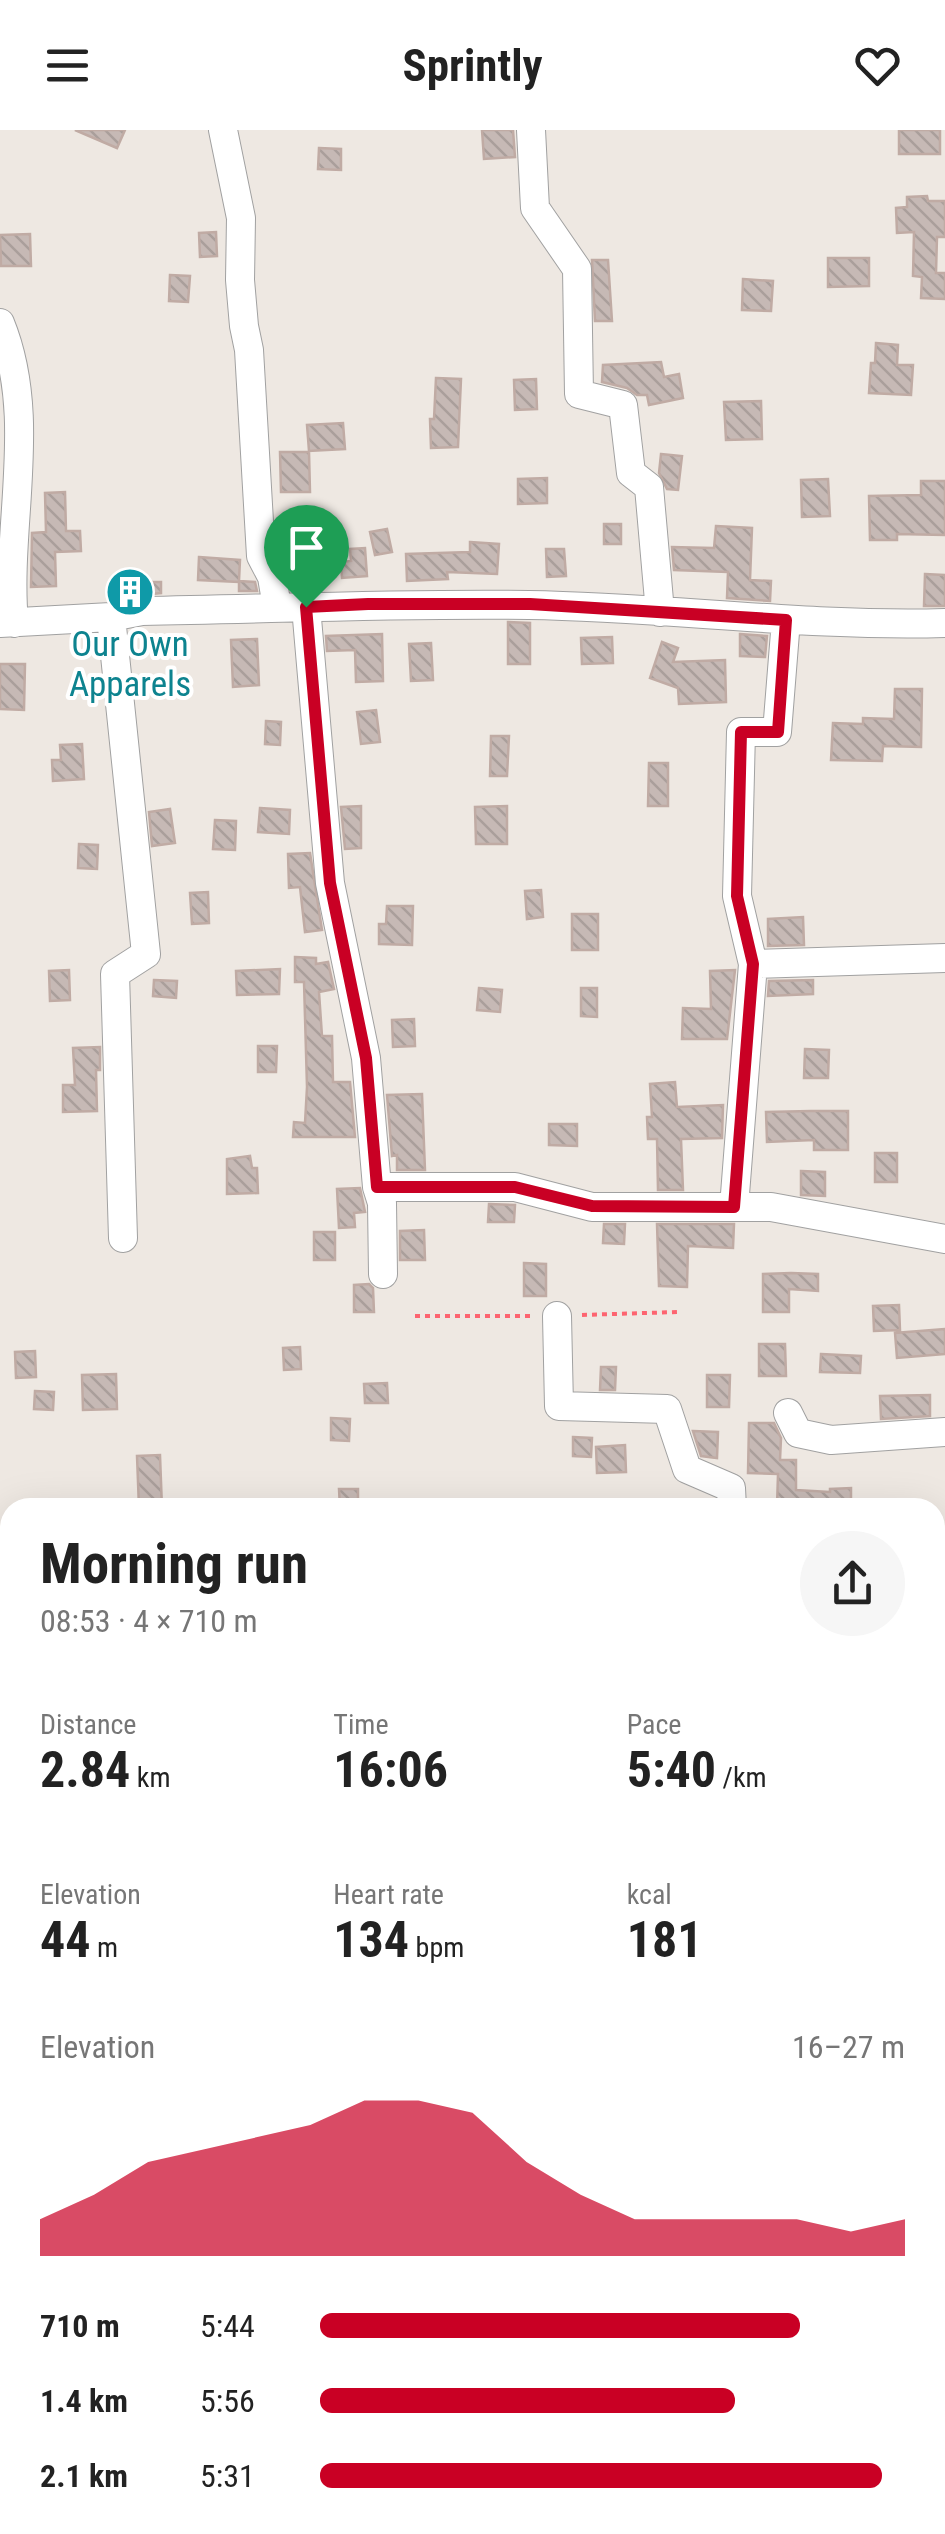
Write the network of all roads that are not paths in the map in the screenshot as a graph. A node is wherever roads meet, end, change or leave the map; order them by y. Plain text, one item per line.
1 (223, 130) edge
2 (532, 130) edge
3 (0, 323) edge
4 (276, 607) junction
5 (306, 607) junction
6 (660, 612) junction
7 (111, 617) junction
8 (786, 620) junction
9 (7, 623) edge
10 (945, 624) edge
11 (945, 958) edge
12 (753, 964) junction
13 (377, 1187) junction
14 (734, 1207) junction
15 (123, 1238) dead end
16 (945, 1239) edge
17 (383, 1274) dead end
18 (557, 1316) dead end
19 (788, 1413) dead end
20 (945, 1432) edge
21 (732, 1498) edge

1 - 4 street
2 - 6 street
3 - 9 street
4 - 5 street
4 - 7 street
5 - 6 street
5 - 13 street
6 - 8 street
7 - 9 street
7 - 15 street
8 - 10 street
8 - 12 street
11 - 12 street
12 - 14 street
13 - 14 street
13 - 17 street
14 - 16 street
18 - 21 street
19 - 20 street

